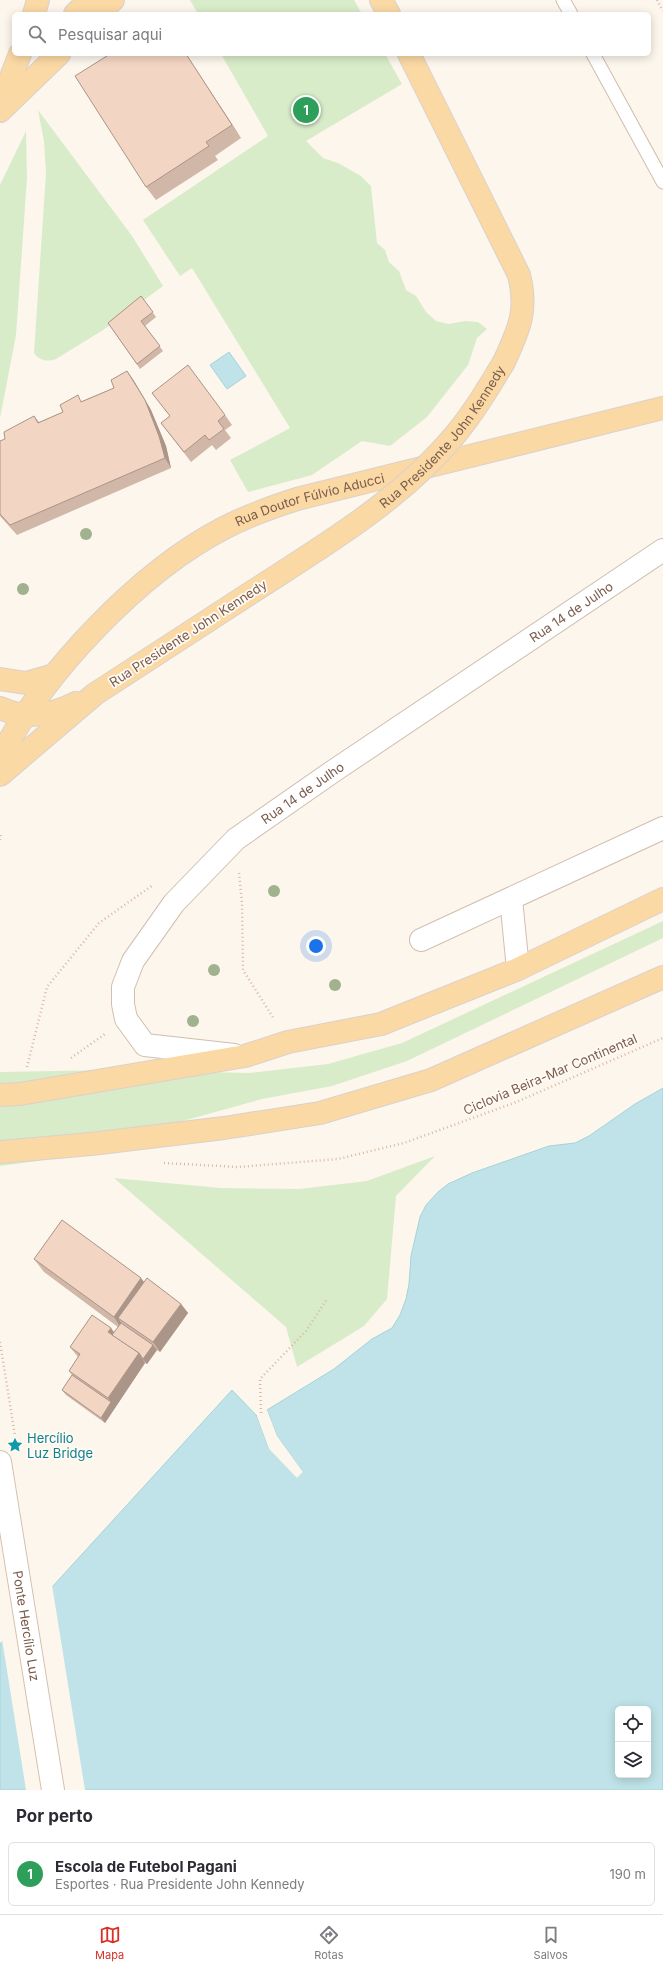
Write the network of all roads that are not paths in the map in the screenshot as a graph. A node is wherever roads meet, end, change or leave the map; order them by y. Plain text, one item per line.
1 (38, 0) edge
2 (89, 0) edge
3 (113, 0) edge
4 (381, 0) edge
5 (563, 0) edge
6 (35, 12) edge
7 (77, 12) edge
8 (101, 12) edge
9 (387, 12) edge
10 (570, 12) edge
11 (19, 56) edge
12 (34, 56) edge
13 (57, 56) edge
14 (410, 56) edge
15 (594, 56) edge
16 (9, 80) junction
17 (0, 105) edge
18 (0, 111) edge
19 (663, 182) edge
20 (663, 408) edge
21 (663, 550) edge
22 (54, 675) junction
23 (0, 679) edge
24 (95, 694) junction
25 (0, 708) edge
26 (23, 716) junction
27 (0, 758) edge
28 (0, 775) edge
29 (663, 828) edge
30 (511, 899) junction
31 (663, 899) edge
32 (421, 940) dead end
33 (518, 969) junction
34 (663, 977) edge
35 (245, 1056) junction
36 (10, 1095) edge
37 (0, 1152) edge
38 (0, 1462) edge
39 (53, 1790) edge

1 - 6 main road
2 - 7 main road
3 - 8 main road
4 - 9 main road
5 - 10 lane
11 - 16 main road
12 - 16 main road
13 - 18 main road
14 - 24 main road, Rua Presidente John Kennedy, bridge
15 - 19 lane
16 - 17 main road
20 - 22 main road, Rua Doutor Fúlvio Aducci
21 - 35 street, Rua 14 de Julho
22 - 23 main road
22 - 26 main road, Rua Doutor Fúlvio Aducci
24 - 26 main road, Rua Presidente John Kennedy
24 - 28 main road, Rua Presidente John Kennedy
25 - 26 main road, Rua Presidente John Kennedy
26 - 27 main road, Rua Doutor Fúlvio Aducci
29 - 30 street
30 - 32 street
30 - 33 street
31 - 33 main road
33 - 35 main road
34 - 37 main road
35 - 36 main road
38 - 39 street, Ponte Hercílio Luz

